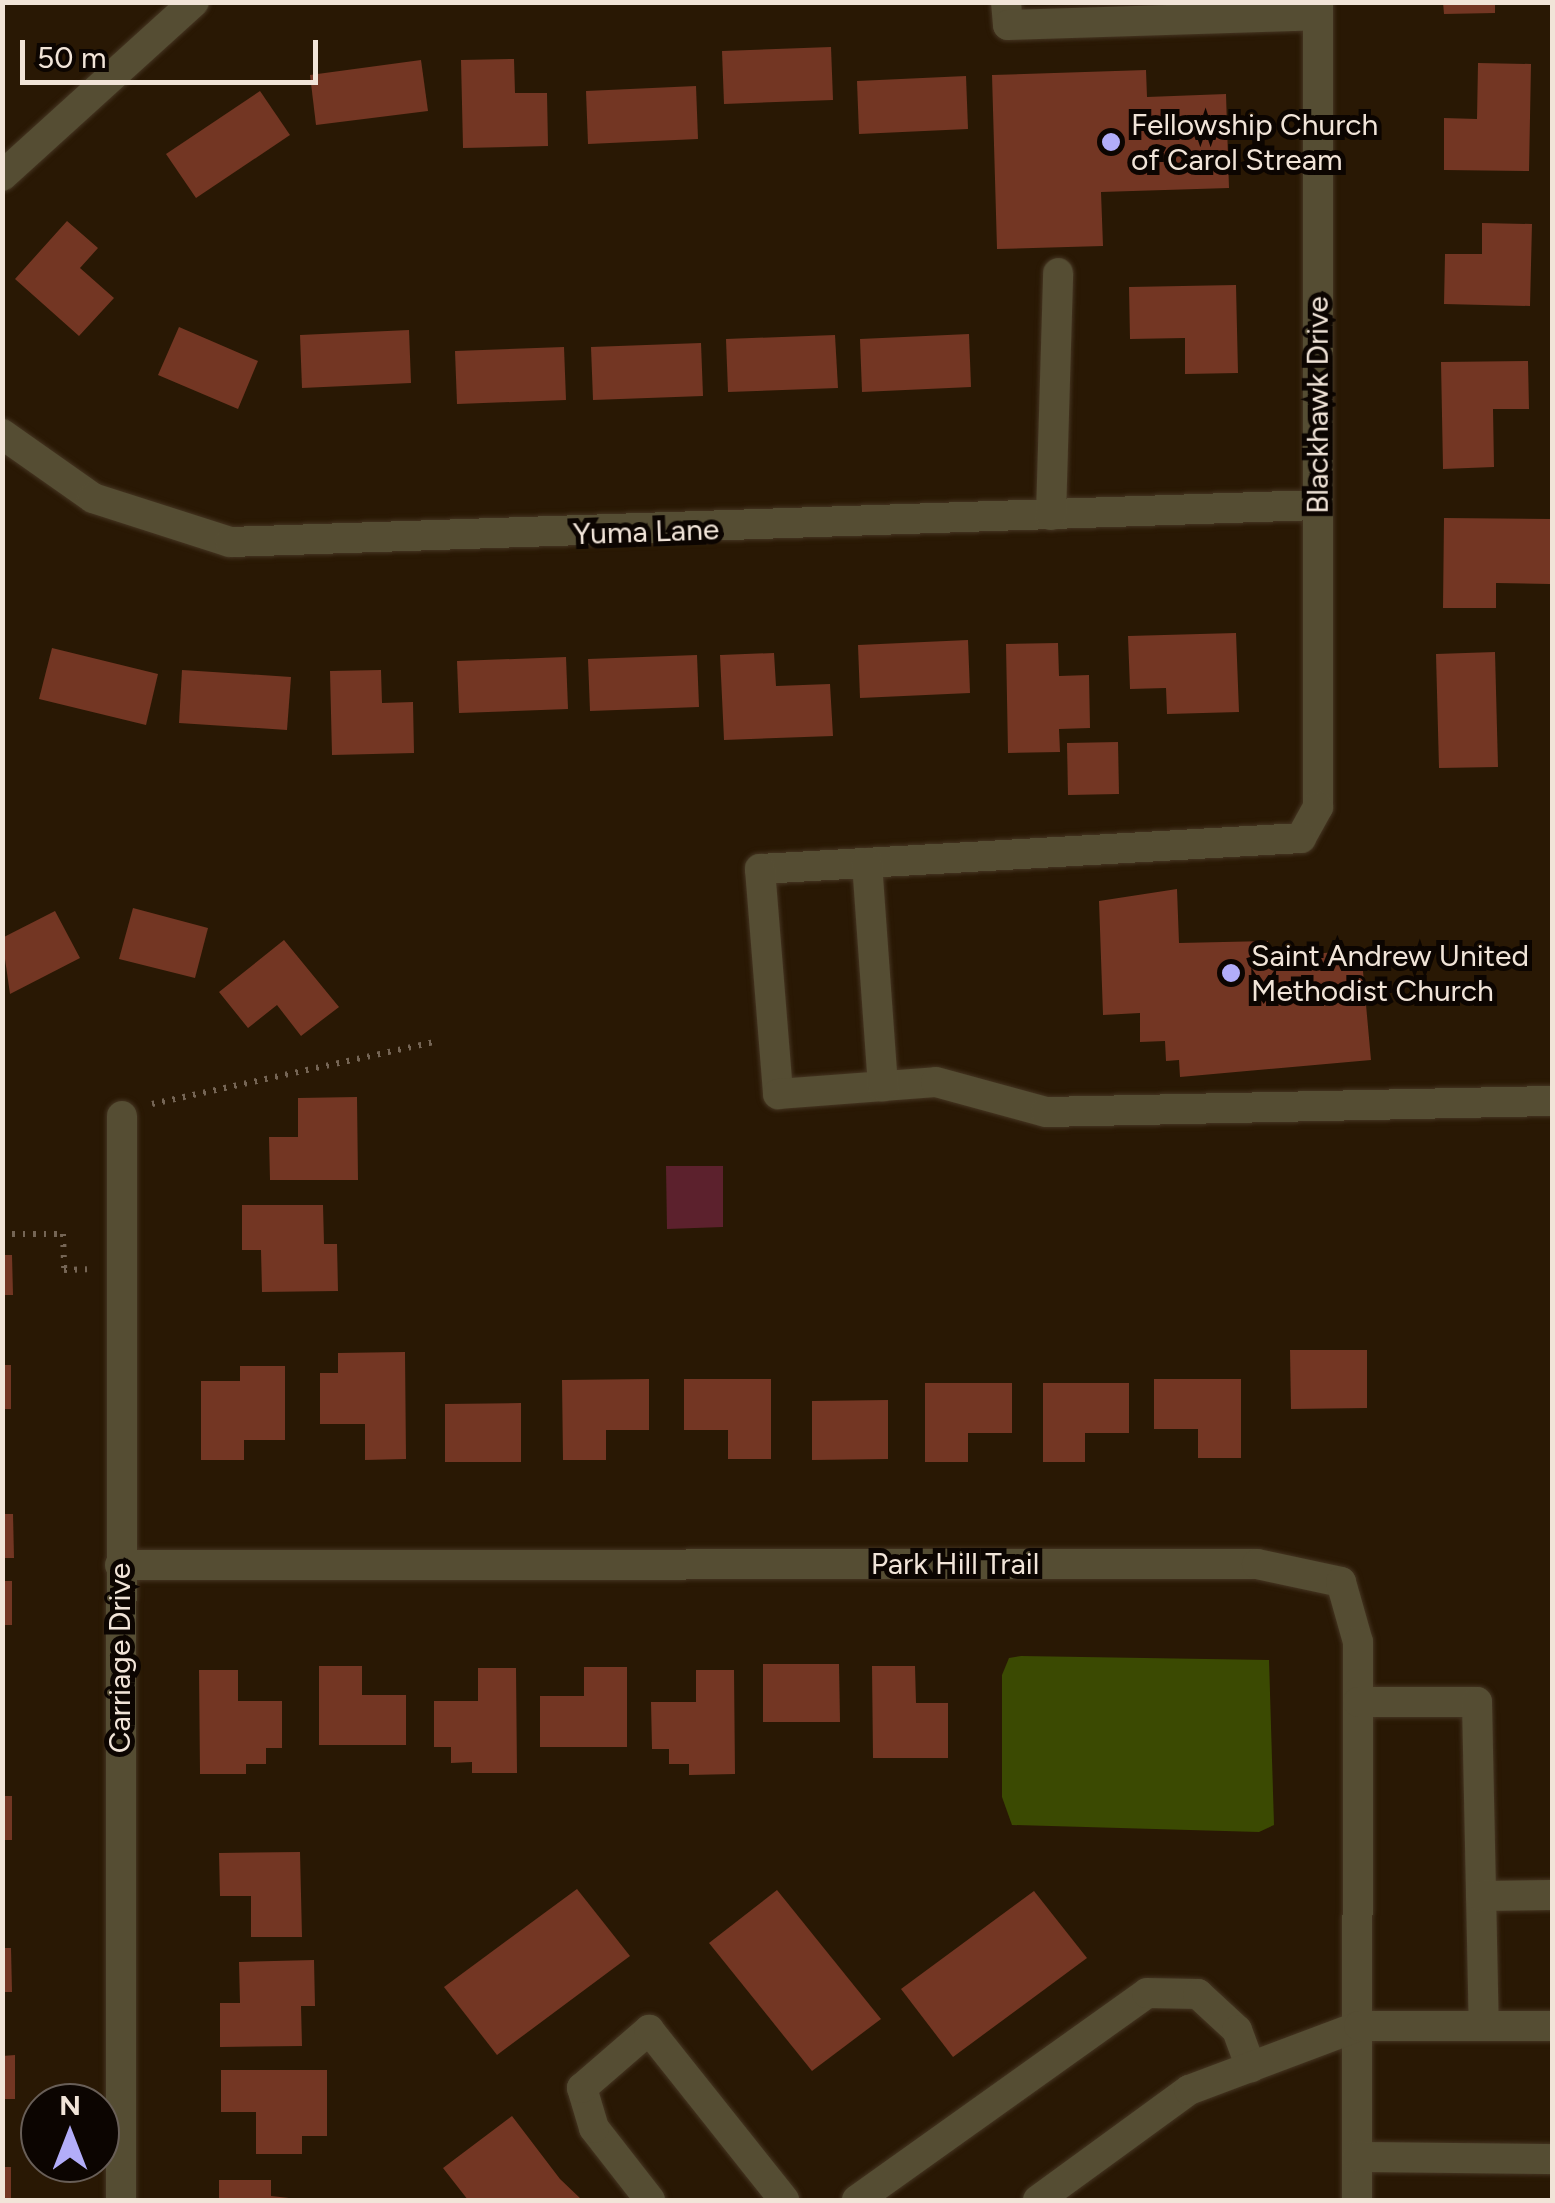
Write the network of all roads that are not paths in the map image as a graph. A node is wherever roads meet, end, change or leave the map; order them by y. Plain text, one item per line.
1 (194, 2) edge
2 (1006, 2) edge
3 (1318, 9) edge
4 (3, 175) edge
5 (1058, 274) dead end
6 (2, 434) edge
7 (1318, 505) junction
8 (1052, 516) junction
9 (867, 863) junction
10 (884, 1086) junction
11 (1552, 1101) edge
12 (122, 1116) road end
13 (120, 1565) junction
14 (1358, 1702) junction
15 (1552, 1895) edge
16 (1481, 1896) junction
17 (1359, 2026) junction
18 (1484, 2026) junction
19 (1552, 2026) edge
20 (1252, 2068) junction
21 (1357, 2158) junction
22 (1552, 2160) edge
23 (121, 2200) edge
24 (650, 2200) edge
25 (784, 2200) edge
26 (857, 2200) edge
27 (1038, 2200) edge
28 (1357, 2200) edge

1 - 4 street
2 - 3 street
3 - 7 street, Blackhawk Drive
5 - 8 street
6 - 8 street, Yuma Lane
7 - 8 street, Yuma Lane
7 - 9 street, Blackhawk Drive
9 - 10 street
9 - 10 street
10 - 11 street
12 - 13 street, Carriage Drive
13 - 14 street, Park Hill Trail
13 - 23 street, Carriage Drive
14 - 16 street
14 - 17 street, Park Hill Trail
15 - 16 street
16 - 18 street
17 - 18 street
17 - 20 street
17 - 21 street, Park Hill Trail
18 - 19 street
20 - 26 street
20 - 27 street
21 - 22 street
21 - 28 street, Park Hill Trail
24 - 25 street

